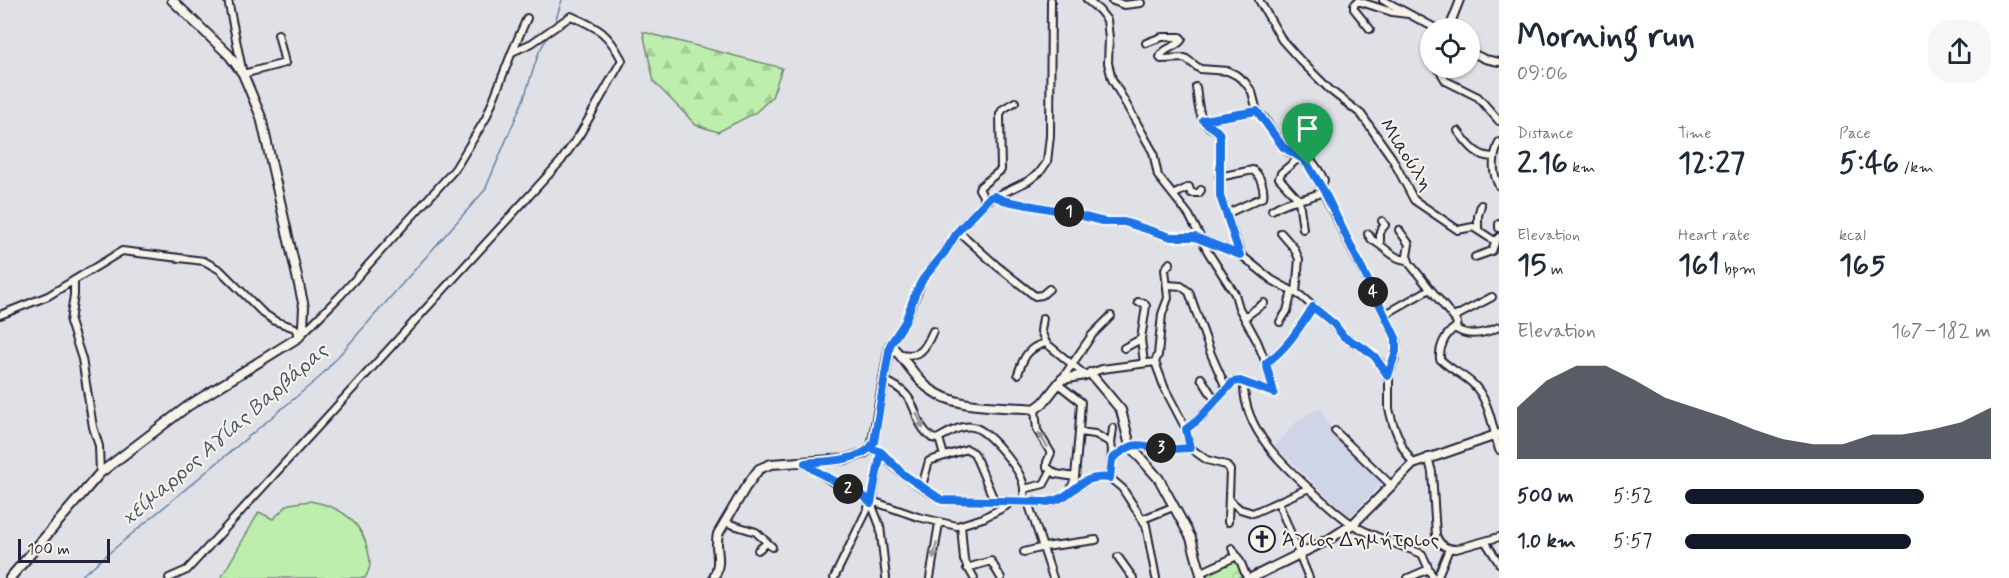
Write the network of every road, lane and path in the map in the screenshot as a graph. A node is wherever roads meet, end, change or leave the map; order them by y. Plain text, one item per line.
1 (172, 0) edge
2 (228, 0) edge
3 (1051, 0) edge
4 (1087, 0) edge
5 (1111, 0) edge
6 (1259, 0) edge
7 (1383, 0) edge
8 (1460, 0) edge
9 (1141, 3) dead end
10 (1408, 14) junction
11 (527, 18) dead end
12 (1453, 18) edge
13 (1420, 20) edge
14 (1370, 29) dead end
15 (278, 34) dead end
16 (1146, 43) dead end
17 (512, 52) junction
18 (1480, 57) edge
19 (1499, 62) edge
20 (243, 74) junction
21 (1444, 78) edge
22 (1196, 87) dead end
23 (1015, 102) dead end
24 (1257, 111) junction
25 (1203, 120) junction
26 (1499, 121) edge
27 (1458, 131) dead end
28 (1499, 141) edge
29 (1292, 145) dead end
30 (1494, 157) junction
31 (1300, 158) junction
32 (1219, 177) junction
33 (1187, 180) dead end
34 (1499, 186) edge
35 (1189, 187) junction
36 (1323, 189) junction
37 (1201, 190) dead end
38 (1173, 195) junction
39 (994, 196) junction
40 (1299, 200) junction
41 (986, 201) junction
42 (1481, 206) dead end
43 (1272, 210) dead end
44 (1226, 214) junction
45 (1382, 221) dead end
46 (1303, 229) dead end
47 (1399, 230) dead end
48 (1478, 230) junction
49 (958, 231) junction
50 (1281, 233) dead end
51 (1368, 234) dead end
52 (1201, 239) junction
53 (1498, 239) edge
54 (1380, 243) junction
55 (1240, 255) junction
56 (1475, 257) dead end
57 (1408, 260) junction
58 (1170, 263) dead end
59 (74, 280) junction
60 (1168, 285) junction
61 (1430, 289) junction
62 (1049, 290) dead end
63 (1294, 292) junction
64 (1492, 297) dead end
65 (1138, 302) dead end
66 (1264, 303) dead end
67 (1313, 307) junction
68 (0, 315) edge
69 (1384, 315) junction
70 (1111, 316) dead end
71 (1245, 317) junction
72 (1454, 317) junction
73 (1043, 318) dead end
74 (1280, 322) dead end
75 (1499, 327) edge
76 (1455, 328) junction
77 (933, 331) dead end
78 (299, 337) junction
79 (1141, 339) junction
80 (1046, 343) junction
81 (890, 345) junction
82 (1124, 348) dead end
83 (900, 354) junction
84 (1155, 362) junction
85 (1144, 363) junction
86 (1266, 363) junction
87 (1071, 365) junction
88 (1018, 374) dead end
89 (1088, 374) junction
90 (1388, 376) junction
91 (1202, 378) dead end
92 (883, 380) junction
93 (1060, 382) junction
94 (1244, 383) junction
95 (1226, 388) junction
96 (1215, 400) junction
97 (1035, 409) junction
98 (1113, 428) dead end
99 (1186, 429) junction
100 (1335, 431) dead end
101 (1079, 432) junction
102 (1497, 435) edge
103 (939, 438) junction
104 (1111, 444) junction
105 (1130, 446) junction
106 (870, 448) junction
107 (1190, 448) junction
108 (1499, 450) edge
109 (881, 452) junction
110 (944, 456) junction
111 (1428, 457) junction
112 (1112, 459) junction
113 (805, 463) junction
114 (1413, 464) junction
115 (1051, 471) junction
116 (100, 472) junction
117 (1075, 477) junction
118 (1110, 478) junction
119 (1391, 485) junction
120 (922, 486) junction
121 (1309, 488) junction
122 (1024, 489) junction
123 (1071, 490) junction
124 (994, 500) junction
125 (1011, 501) junction
126 (1230, 501) junction
127 (871, 502) junction
128 (1026, 502) junction
129 (1278, 502) junction
130 (1173, 507) junction
131 (1143, 519) junction
132 (724, 522) junction
133 (1228, 522) dead end
134 (939, 523) junction
135 (1353, 524) junction
136 (961, 525) junction
137 (1499, 537) edge
138 (1096, 540) dead end
139 (1485, 541) junction
140 (1044, 547) junction
141 (1232, 548) dead end
142 (1449, 549) junction
143 (758, 550) dead end
144 (1024, 552) dead end
145 (1300, 554) junction
146 (1237, 556) junction
147 (1118, 557) dead end
148 (1499, 562) edge
149 (967, 568) junction
150 (1429, 569) junction
151 (1201, 575) edge
152 (717, 577) edge
153 (10, 578) edge
154 (170, 578) edge
155 (834, 578) edge
156 (886, 578) edge
157 (930, 578) edge
158 (974, 578) edge
159 (1000, 578) edge
160 (1053, 578) edge
161 (1133, 578) edge
162 (1156, 578) edge
163 (1249, 578) edge
164 (1309, 578) edge
165 (1408, 578) edge
166 (1435, 578) edge

1 - 20 street
2 - 20 street
3 - 39 street
4 - 38 street
5 - 9 street
6 - 48 street, Μιαούλη
7 - 10 street
8 - 12 street
10 - 13 street
10 - 14 street
11 - 17 street
15 - 20 street
16 - 24 street
17 - 78 street
17 - 154 street
18 - 19 street
20 - 78 street
21 - 26 street
22 - 25 street
23 - 41 street
24 - 25 street
24 - 31 street
25 - 32 street
27 - 30 street
28 - 30 street
29 - 36 street
30 - 34 street
31 - 36 street
31 - 40 street
32 - 44 street
32 - 44 street
33 - 35 street
35 - 37 street
35 - 38 street
36 - 40 street
36 - 69 street
38 - 52 street
39 - 41 street
39 - 52 street
40 - 43 street
40 - 46 street
41 - 49 street
42 - 48 street
44 - 55 street
45 - 54 street
47 - 57 street
48 - 53 street, Μιαούλη
49 - 62 street
49 - 81 street
50 - 63 street
51 - 54 street
52 - 55 street
52 - 71 street
53 - 56 street
54 - 57 street
55 - 63 street
57 - 61 street
58 - 60 street
59 - 68 street
59 - 78 street
59 - 116 street
60 - 84 street
60 - 95 street
61 - 69 street
61 - 72 street
63 - 67 street
63 - 74 street
64 - 72 street
65 - 79 street
66 - 71 street
67 - 86 street
67 - 90 street
69 - 90 street
70 - 87 street
71 - 86 street
72 - 76 street
73 - 80 street
75 - 76 street
76 - 102 street
77 - 83 street
78 - 116 street
79 - 82 street
79 - 85 street
80 - 87 street
80 - 88 street
81 - 83 street
81 - 92 street
83 - 97 street
84 - 85 street
84 - 99 street
85 - 89 street
86 - 94 street
87 - 89 street
87 - 93 street
89 - 93 street
89 - 105 street
90 - 114 street
91 - 96 street
92 -> 103 street
92 - 106 street
93 - 97 street
93 - 101 street
94 - 95 street
94 - 121 street
95 - 96 street
96 - 99 street
115 -> 97 street
98 - 104 street
99 - 107 street
100 - 119 street
101 - 104 street
101 - 117 street
102 - 108 street
102 - 111 street
103 - 110 street
103 - 122 street
104 - 112 street
105 - 107 street
105 - 112 street
105 - 130 street
106 - 109 street
106 - 113 street
107 - 126 street
109 - 120 street
109 - 127 street
110 - 120 street
110 - 124 street
111 - 114 street
111 - 142 street
112 - 118 street
113 - 127 street
113 - 132 street
114 - 119 street
115 - 117 street
115 - 122 street
116 - 153 street
117 - 123 street
118 - 123 street
118 - 131 street
119 - 135 street
120 - 124 street
121 - 129 street
121 - 135 street
122 - 128 street
123 - 128 street
124 - 125 street
125 - 128 street
125 - 136 street
126 - 129 street
126 - 133 street
127 - 134 street
127 - 155 street
127 - 156 street
128 - 140 street
129 - 145 street
130 - 131 street
130 - 151 street
131 - 162 street
132 - 143 street
132 - 152 street
134 - 136 street
134 -> 157 street
135 - 145 street
135 - 150 street
136 - 149 street
137 - 139 street
138 - 140 street
139 - 142 street
139 - 148 street
140 - 144 street
140 - 160 street
141 - 146 street
142 - 166 street
145 - 163 street
145 - 164 street
146 - 151 street
146 - 163 street
147 - 161 street
149 - 158 street
149 - 159 street
150 - 165 street
150 - 166 street

